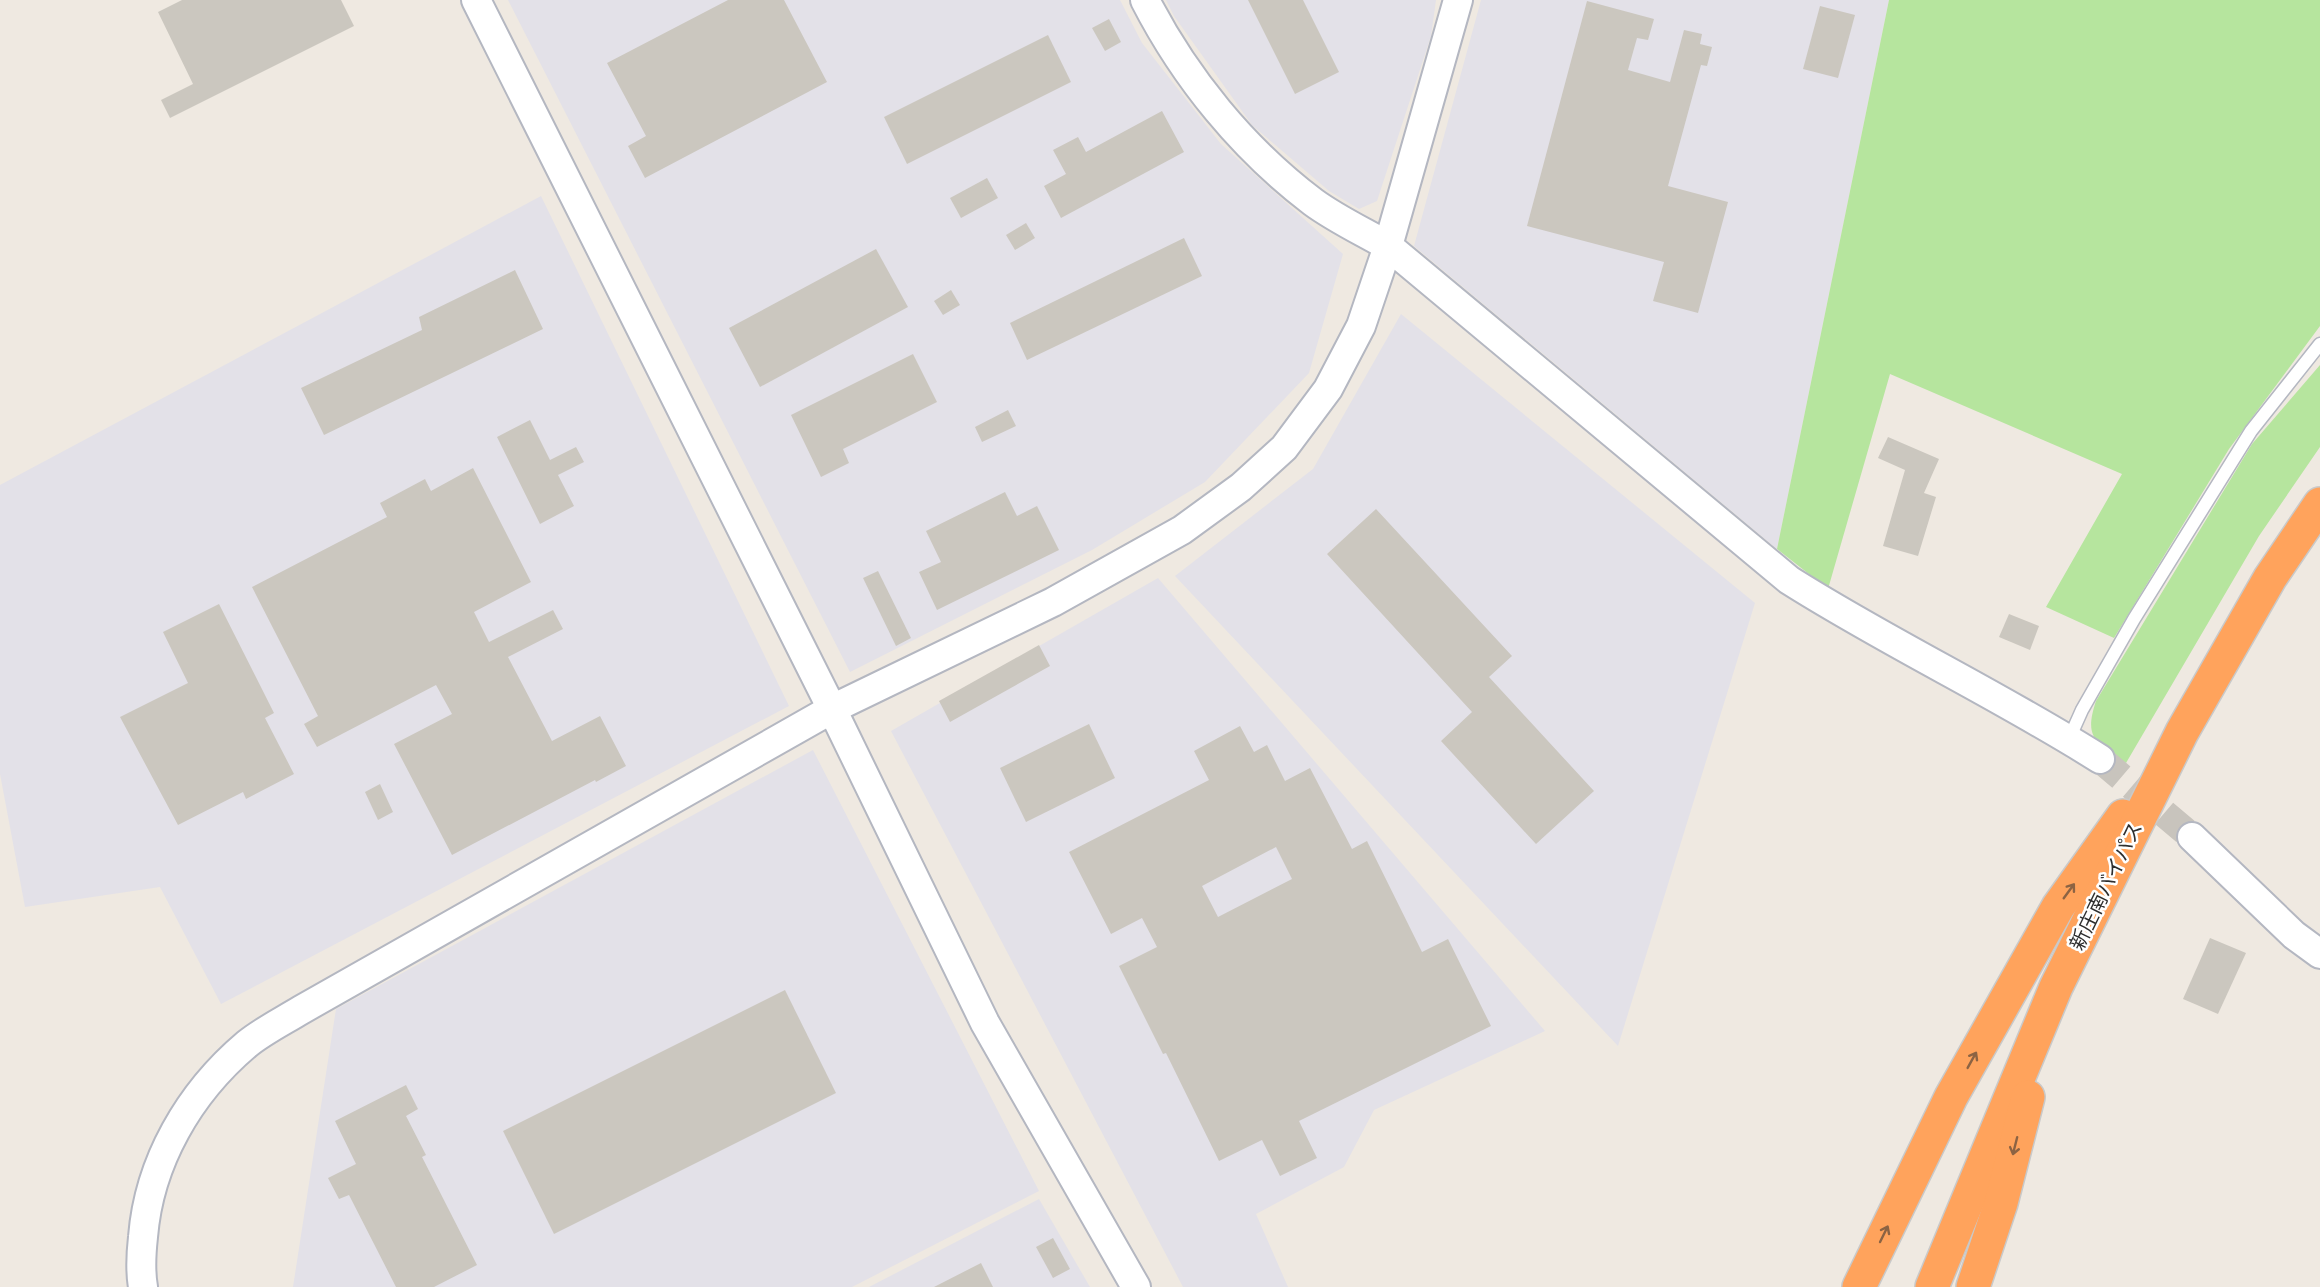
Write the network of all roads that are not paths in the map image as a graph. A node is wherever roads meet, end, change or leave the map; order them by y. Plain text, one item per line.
1 (476, 0) edge
2 (1144, 0) edge
3 (1458, 0) edge
4 (1388, 246) junction
5 (2320, 344) edge
6 (2320, 504) edge
7 (832, 708) junction
8 (2182, 732) junction
9 (2069, 739) junction
10 (2100, 759) tunnel mouth
11 (2192, 837) tunnel mouth
12 (2320, 954) edge
13 (2056, 987) junction
14 (143, 1287) edge
15 (1136, 1287) edge
16 (1859, 1287) edge
17 (1932, 1287) edge
18 (1973, 1287) edge

1 - 7 street
2 - 4 street
3 - 4 street
4 - 7 street
4 - 9 street
5 - 9 lane
6 - 8 highway, 新庄南バイパス
7 - 14 street
7 - 15 street
8 - 13 highway, 新庄南バイパス
16 -> 8 highway
9 - 10 street
11 - 12 street
13 - 17 highway, 新庄南バイパス
13 -> 18 highway

